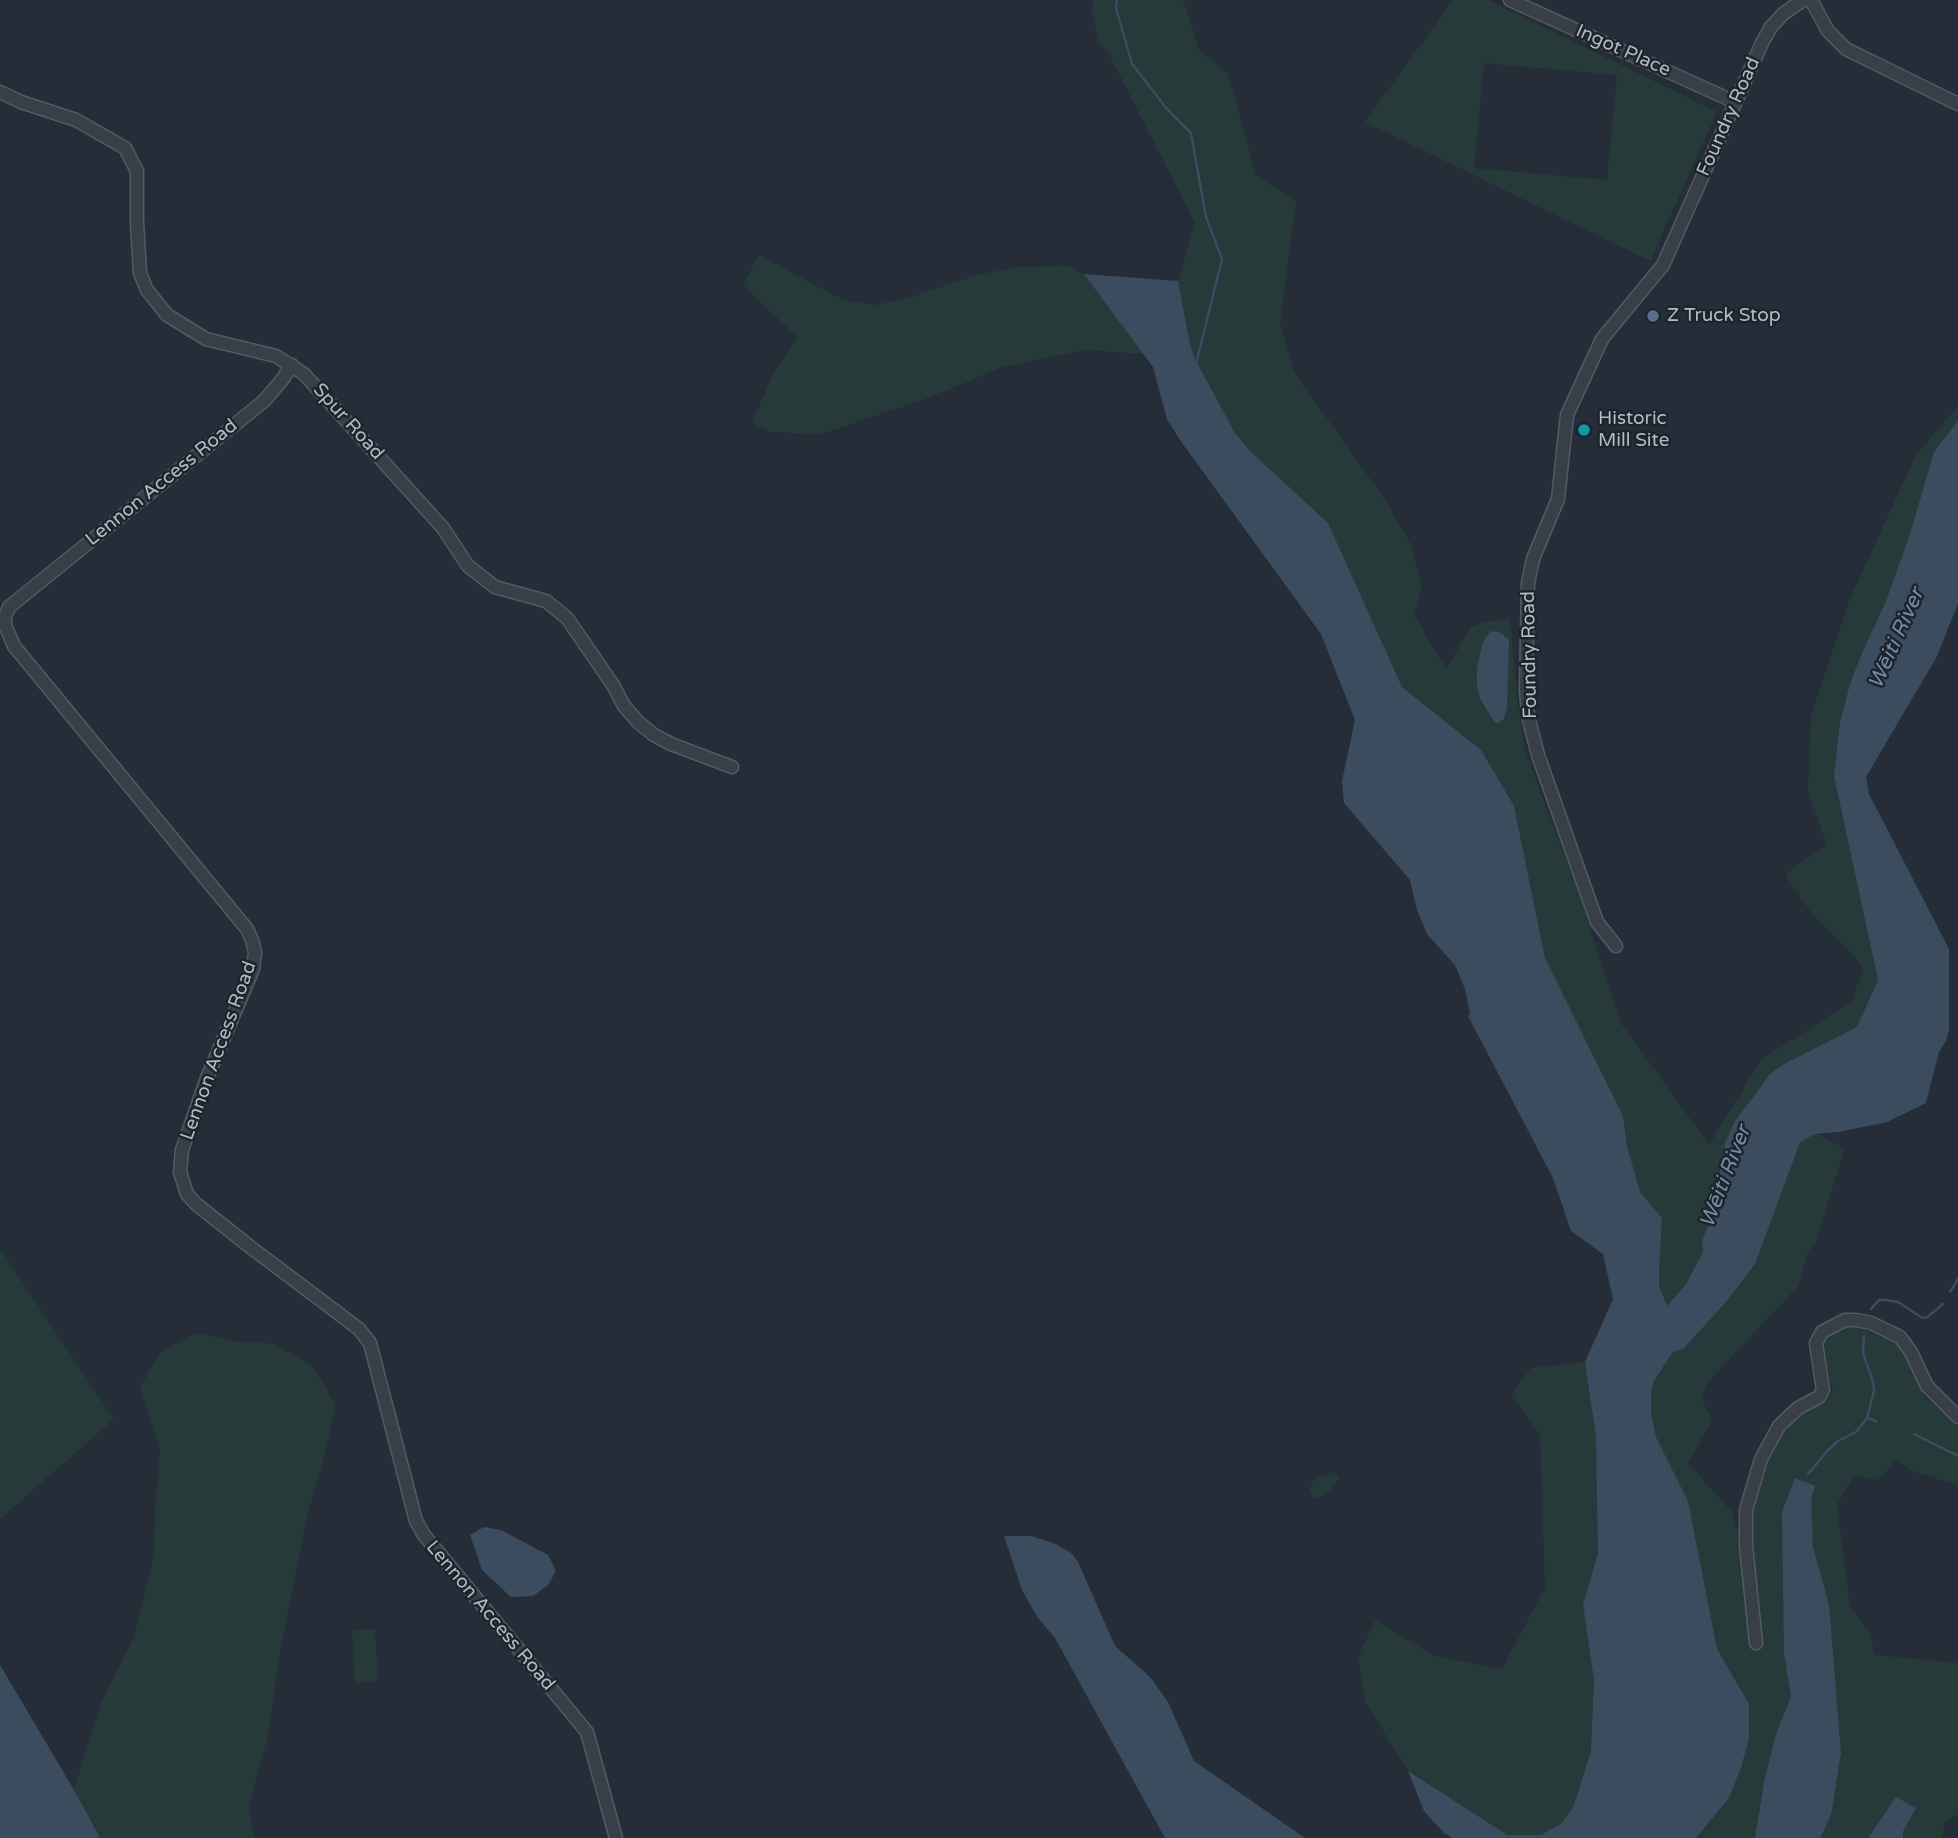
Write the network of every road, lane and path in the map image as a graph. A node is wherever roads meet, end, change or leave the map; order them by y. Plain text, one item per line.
1 (1510, 0) edge
2 (1802, 0) edge
3 (1811, 0) edge
4 (0, 92) edge
5 (1735, 102) junction
6 (1958, 104) edge
7 (292, 365) junction
8 (732, 767) dead end
9 (1616, 946) dead end
10 (1958, 1417) edge
11 (1755, 1643) dead end
12 (616, 1838) edge

1 - 5 street, Ingot Place
2 - 5 street, Foundry Road
3 - 6 street
4 - 7 street, Spur Road
5 - 9 street, Foundry Road
7 - 8 street, Spur Road
7 - 12 street, Lennon Access Road
10 - 11 street

